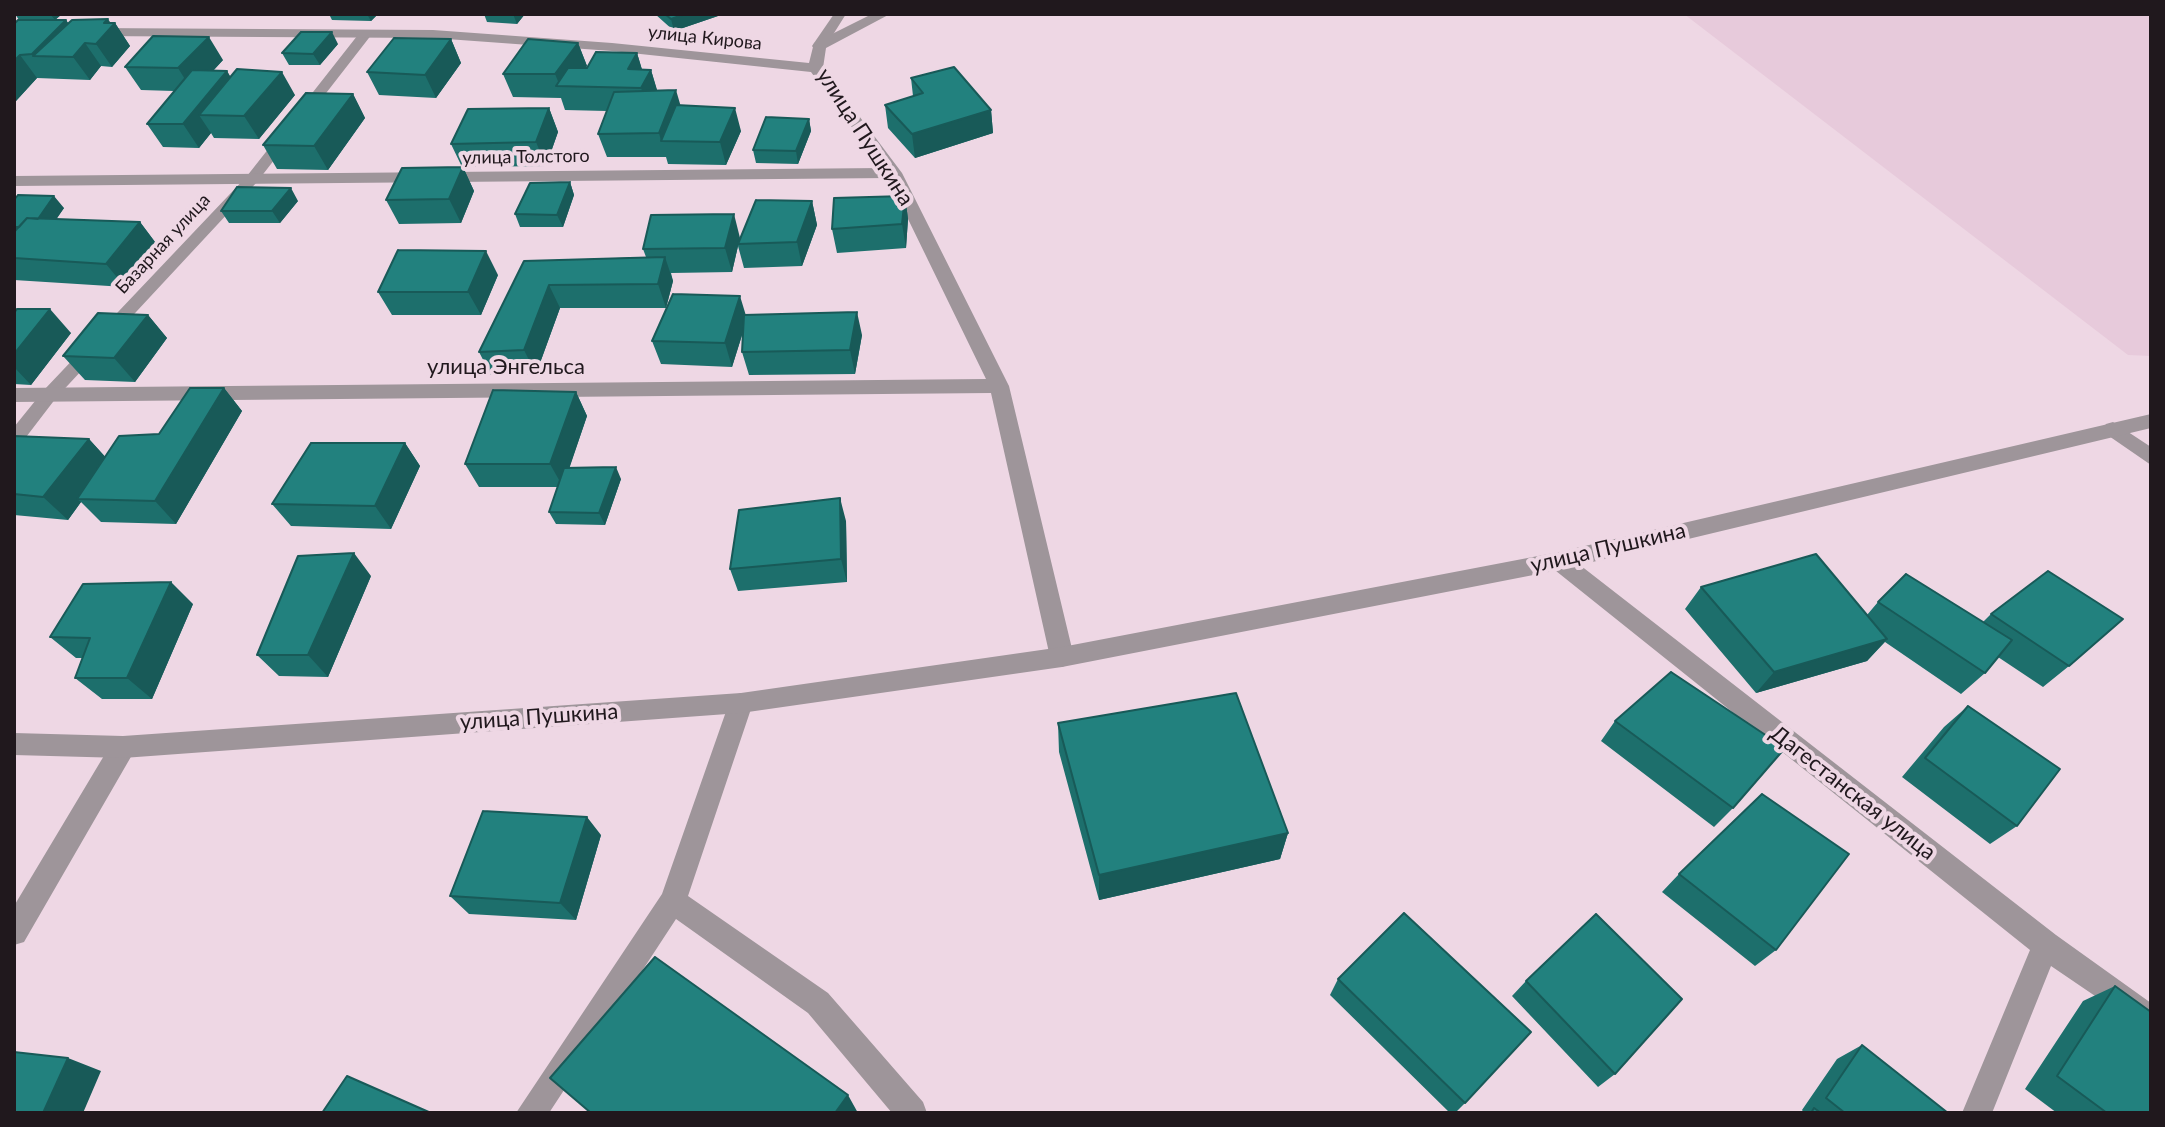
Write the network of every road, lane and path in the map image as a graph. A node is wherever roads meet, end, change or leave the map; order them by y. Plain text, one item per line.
1 (840, 14) edge
2 (883, 14) edge
3 (72, 32) edge
4 (366, 34) junction
5 (819, 46) junction
6 (816, 68) junction
7 (894, 173) junction
8 (252, 179) junction
9 (14, 181) edge
10 (999, 386) junction
11 (50, 394) junction
12 (14, 395) edge
13 (2151, 421) edge
14 (2113, 429) junction
15 (14, 440) edge
16 (2151, 458) edge
17 (1559, 561) junction
18 (1062, 657) junction
19 (741, 703) junction
20 (14, 744) edge
21 (123, 747) junction
22 (673, 901) junction
23 (14, 932) edge
24 (2046, 945) junction
25 (2151, 1020) edge
26 (531, 1113) edge
27 (912, 1113) edge
28 (1977, 1113) edge

1 - 5 lane
2 - 5 street, улица Пушкина
3 - 4 street, улица Кирова
4 - 6 street, улица Кирова
4 - 8 lane, Базарная улица
5 - 6 street, улица Пушкина
6 - 7 street, улица Пушкина
7 - 8 street, улица Толстого
7 - 10 street, улица Пушкина
8 - 9 street, улица Толстого
8 - 11 lane, Базарная улица
10 - 11 street, улица Энгельса
10 - 18 street, улица Пушкина
11 - 12 street, улица Энгельса
11 - 15 lane, Базарная улица
13 - 14 street, улица Пушкина
14 - 16 street
14 - 17 street, улица Пушкина
17 - 18 street, улица Пушкина
17 - 24 street, Дагестанская улица
18 - 19 street, улица Пушкина
19 - 21 street, улица Пушкина
19 - 22 street
20 - 21 street, улица Пушкина
21 - 23 street
22 - 26 street
22 - 27 street
24 - 25 street, Дагестанская улица
24 - 28 street

